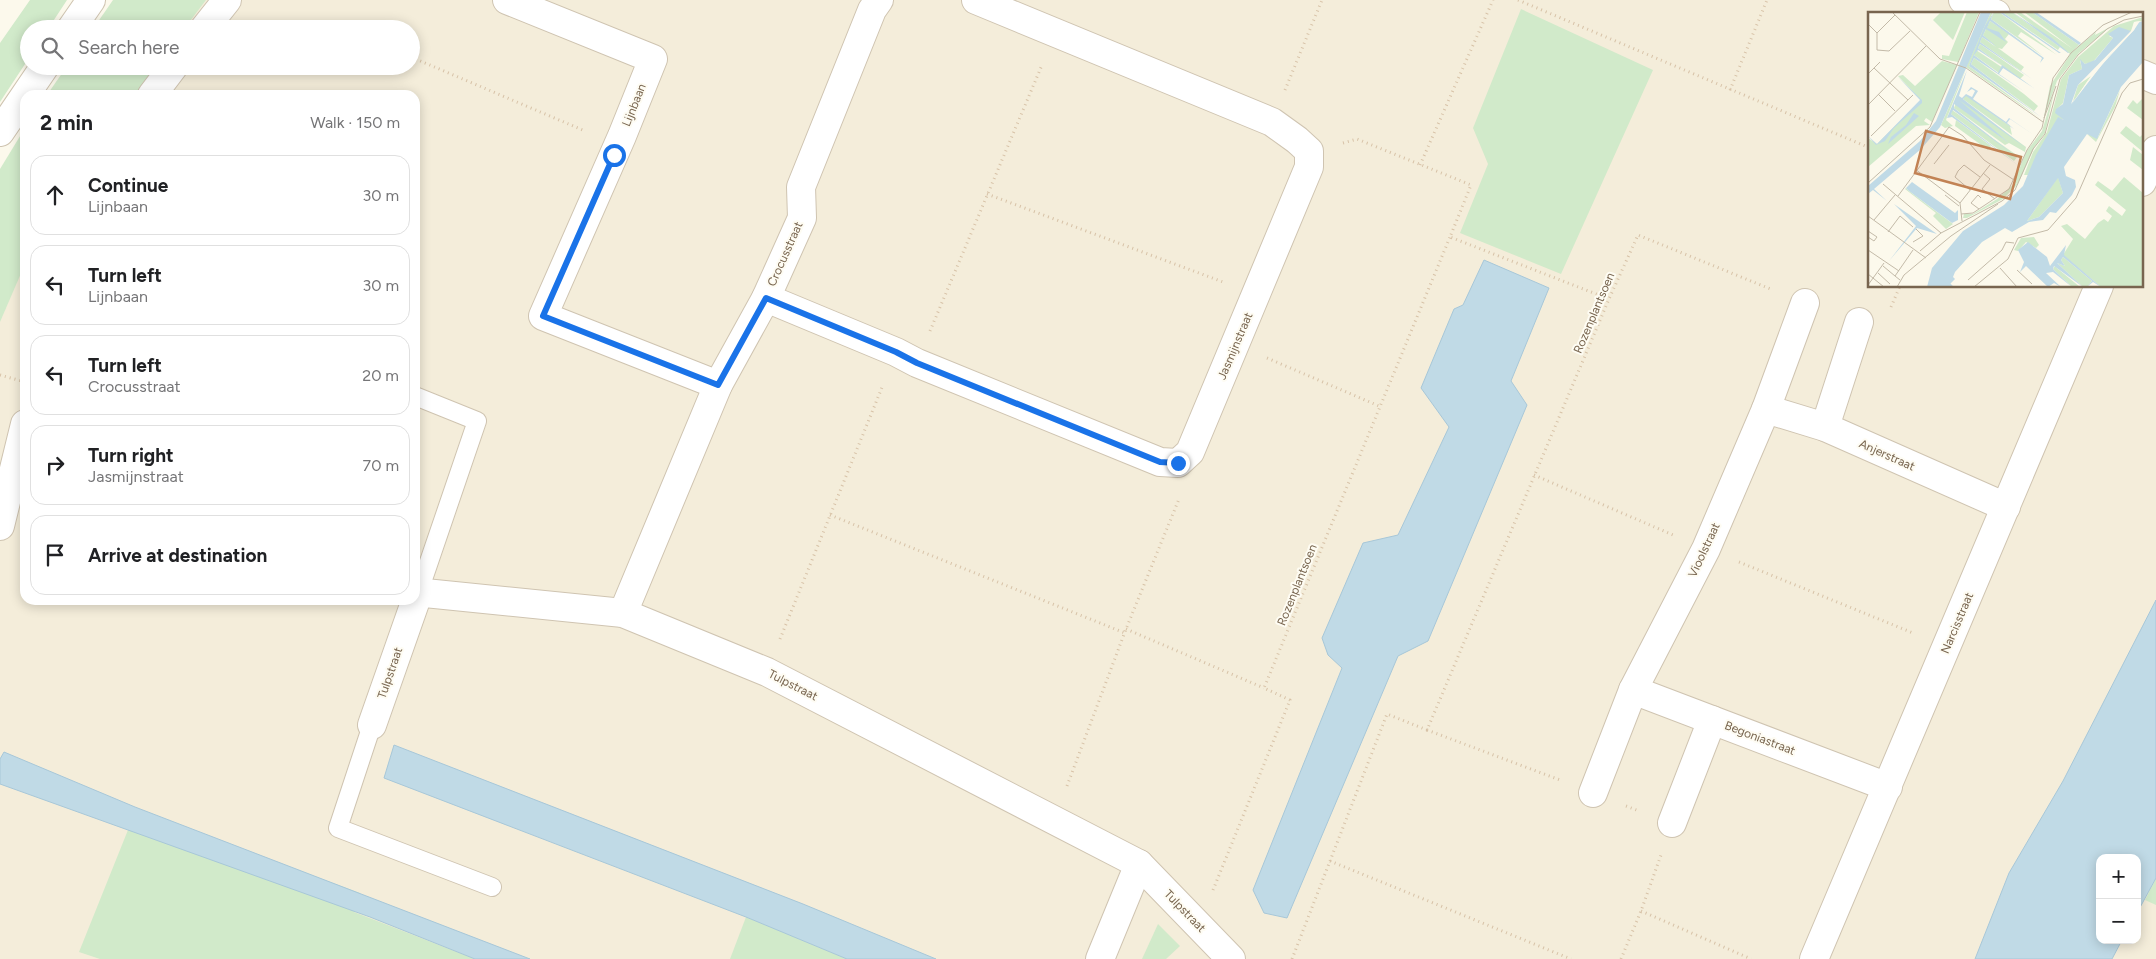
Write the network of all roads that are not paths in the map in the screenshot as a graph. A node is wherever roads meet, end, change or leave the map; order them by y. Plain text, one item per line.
1 (91, 0) edge
2 (226, 0) edge
3 (507, 0) edge
4 (879, 0) edge
5 (976, 0) edge
6 (1963, 0) edge
7 (1991, 12) edge
8 (77, 20) edge
9 (211, 20) edge
10 (39, 75) edge
11 (167, 75) edge
12 (2144, 75) edge
13 (2156, 80) edge
14 (29, 90) edge
15 (156, 90) edge
16 (20, 103) edge
17 (0, 132) edge
18 (2156, 150) edge
19 (2144, 177) edge
20 (2098, 288) edge
21 (766, 298) junction
22 (1805, 303) road end
23 (1859, 322) dead end
24 (718, 385) junction
25 (420, 398) edge
26 (1766, 409) junction
27 (1825, 427) junction
28 (20, 444) edge
29 (2006, 507) junction
30 (0, 526) edge
31 (420, 584) edge
32 (420, 593) edge
33 (413, 605) edge
34 (623, 613) junction
35 (1633, 690) junction
36 (1712, 720) junction
37 (372, 725) joint
38 (1888, 787) junction
39 (1593, 793) road end
40 (1672, 824) road end
41 (1139, 864) junction
42 (492, 887) dead end
43 (1100, 959) edge
44 (1231, 959) edge
45 (1814, 959) edge

1 - 8 street
2 - 9 street
3 - 24 street, Lijnbaan
4 - 21 street, Crocusstraat
5 - 21 street, Jasmijnstraat
6 - 7 street
10 - 14 street
11 - 15 street
12 - 13 street
16 - 17 street
18 - 19 street
20 - 29 street, Narcisstraat
21 - 24 street, Crocusstraat
22 - 26 street, Vioolstraat
23 - 27 street
24 - 34 street, Crocusstraat
25 - 31 lane
26 - 27 street, Anjerstraat
26 - 35 street, Vioolstraat
27 - 29 street, Anjerstraat
28 - 30 street
29 - 38 street, Narcisstraat
32 - 34 street, Tulpstraat
33 - 37 street, Tulpstraat
34 - 41 street, Tulpstraat
35 - 36 street, Begoniastraat
35 - 39 street, Vioolstraat
36 - 38 street, Begoniastraat
36 - 40 street
37 - 42 lane
38 - 45 street, Narcisstraat
41 - 43 street
41 - 44 street, Tulpstraat

